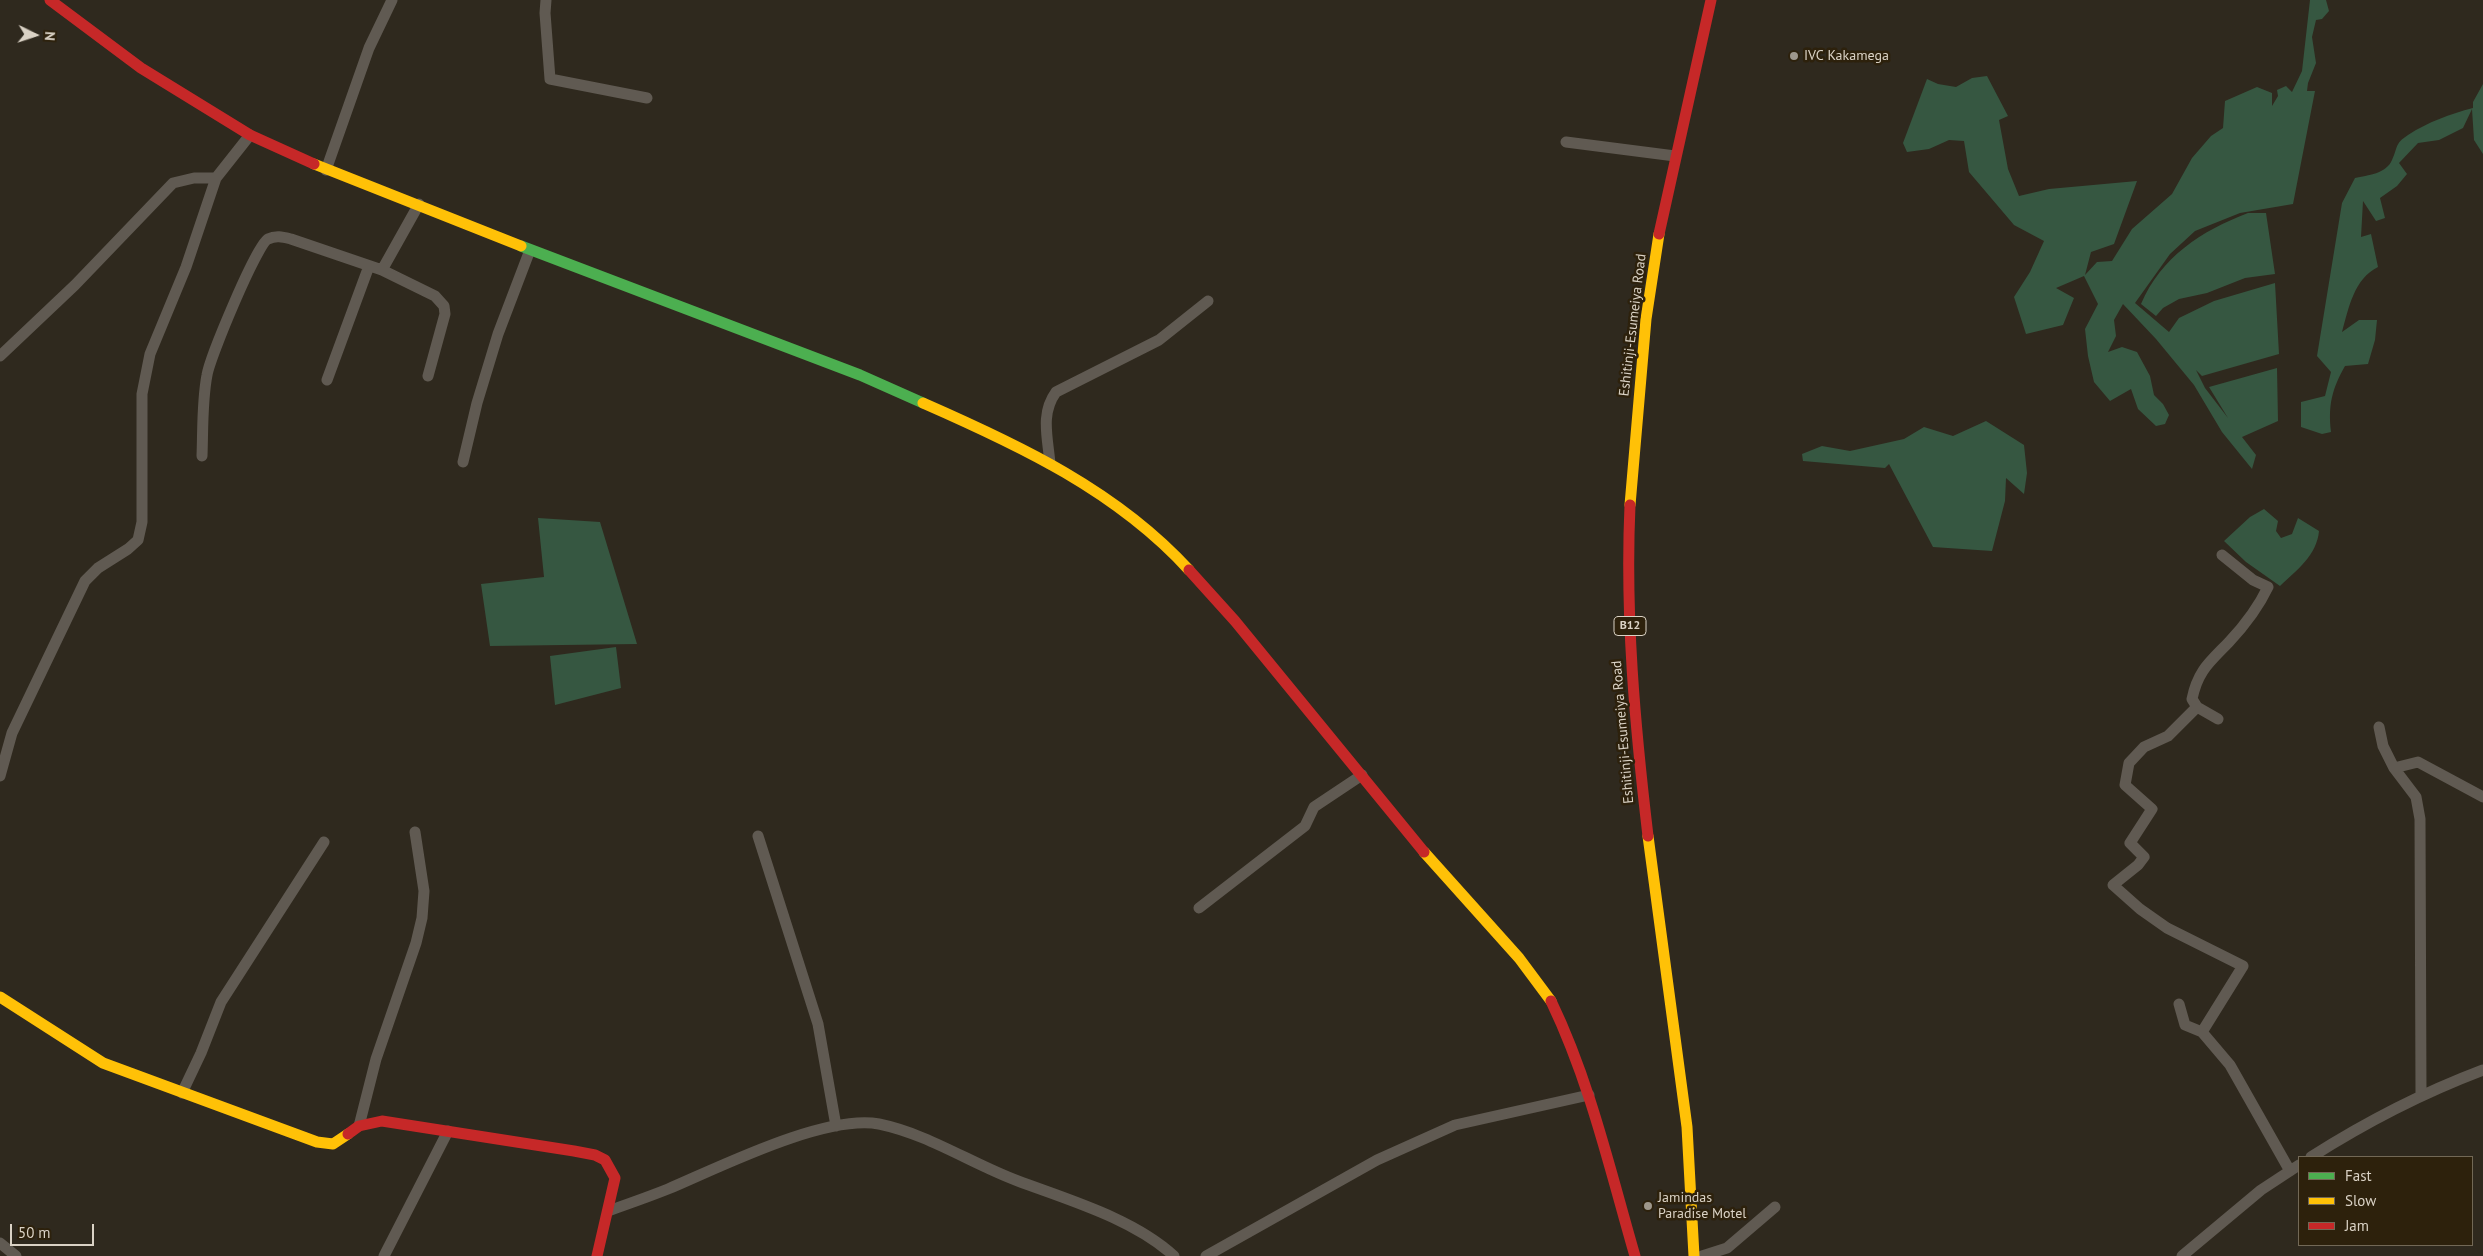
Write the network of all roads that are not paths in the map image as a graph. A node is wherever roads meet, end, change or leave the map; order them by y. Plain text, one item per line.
1 (50, 0) edge
2 (392, 0) edge
3 (546, 0) edge
4 (1711, 0) edge
5 (647, 98) dead end
6 (250, 135) junction
7 (1566, 142) dead end
8 (1676, 156) junction
9 (326, 170) junction
10 (216, 178) junction
11 (419, 204) junction
12 (530, 250) junction
13 (369, 266) junction
14 (382, 270) junction
15 (1208, 301) dead end
16 (0, 356) edge
17 (428, 376) dead end
18 (327, 380) dead end
19 (202, 456) dead end
20 (463, 462) dead end
21 (1050, 464) junction
22 (2222, 555) dead end
23 (2197, 707) junction
24 (2218, 719) dead end
25 (2379, 726) dead end
26 (2394, 768) junction
27 (1362, 775) junction
28 (0, 776) edge
29 (2483, 797) edge
30 (415, 832) dead end
31 (758, 836) dead end
32 (324, 842) dead end
33 (1199, 908) dead end
34 (0, 997) edge
35 (2180, 1004) dead end
36 (2202, 1032) junction
37 (2483, 1070) edge
38 (182, 1093) junction
39 (1589, 1095) junction
40 (2421, 1095) junction
41 (359, 1126) junction
42 (836, 1126) junction
43 (448, 1131) junction
44 (2313, 1156) edge
45 (2295, 1168) edge
46 (1775, 1208) dead end
47 (608, 1211) junction
48 (0, 1243) edge
49 (16, 1256) edge
50 (384, 1256) edge
51 (597, 1256) edge
52 (1174, 1256) edge
53 (1206, 1256) edge
54 (1634, 1256) edge
55 (1694, 1256) edge
56 (1702, 1256) edge
57 (2182, 1256) edge

1 - 6 main road
2 - 9 street
3 - 5 street
4 - 8 main road, Eshitinji-Esumeiya Road / B12
6 - 9 main road
6 - 10 street
7 - 8 street
8 - 55 main road, Eshitinji-Esumeiya Road / B12
9 - 11 main road
10 - 16 street
10 - 28 street
11 - 12 main road
11 - 14 street
12 - 20 street
12 - 21 main road
13 - 14 street
13 - 18 street
13 - 19 street
14 - 17 street
15 - 21 street
21 - 27 main road
22 - 23 street
23 - 24 street
23 - 36 street
25 - 26 street
26 - 29 street
26 - 40 street
27 - 33 street
27 - 39 main road
30 - 41 street
31 - 42 street
32 - 38 street
34 - 38 main road
35 - 36 street
36 - 45 street
37 - 40 street
38 - 41 main road
39 - 53 street
39 - 54 main road
40 - 44 street
41 - 43 main road
42 - 47 street
42 - 52 street
43 - 47 main road
43 - 50 street
45 - 57 street
46 - 56 street
47 - 51 main road
48 - 49 street

